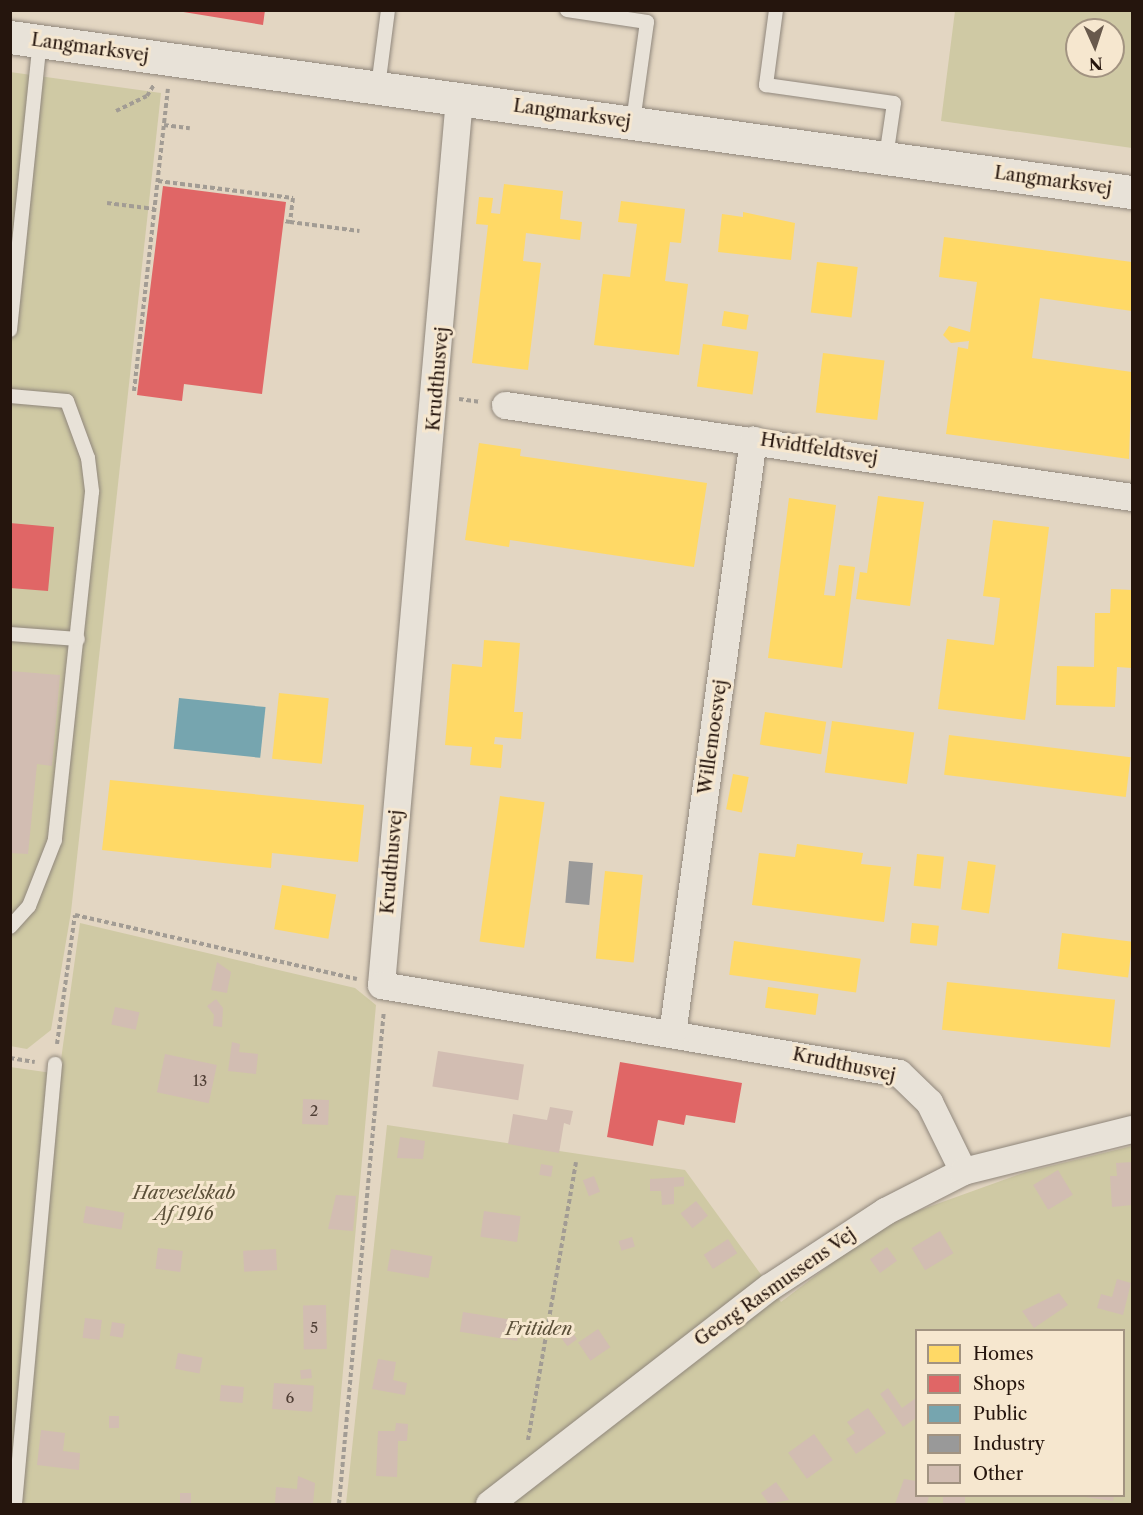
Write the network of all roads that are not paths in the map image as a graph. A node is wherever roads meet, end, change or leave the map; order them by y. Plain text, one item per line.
1 (388, 10) edge
2 (567, 10) edge
3 (776, 10) edge
4 (25, 39) edge
5 (378, 87) junction
6 (459, 98) junction
7 (633, 122) junction
8 (886, 157) junction
9 (1132, 192) edge
10 (10, 330) edge
11 (10, 396) edge
12 (505, 405) dead end
13 (753, 439) junction
14 (1132, 496) edge
15 (10, 634) edge
16 (78, 639) junction
17 (10, 927) edge
18 (672, 1034) junction
19 (55, 1064) road end
20 (1132, 1129) edge
21 (963, 1171) junction
22 (15, 1504) edge
23 (489, 1504) edge

1 - 5 lane
2 - 7 lane
3 - 8 lane
4 - 5 main road, Langmarksvej
4 - 10 lane
5 - 6 main road, Langmarksvej
6 - 7 main road, Langmarksvej
6 - 18 street, Krudthusvej
7 - 8 main road, Langmarksvej
8 - 9 main road, Langmarksvej
11 - 16 lane
12 - 13 street, Hvidtfeldtsvej
13 - 14 street, Hvidtfeldtsvej
13 - 18 street, Willemoesvej
15 - 16 lane
16 - 17 lane
18 - 21 street, Krudthusvej
19 - 22 lane
20 - 21 street, Georg Rasmussens Vej
21 - 23 street, Georg Rasmussens Vej

